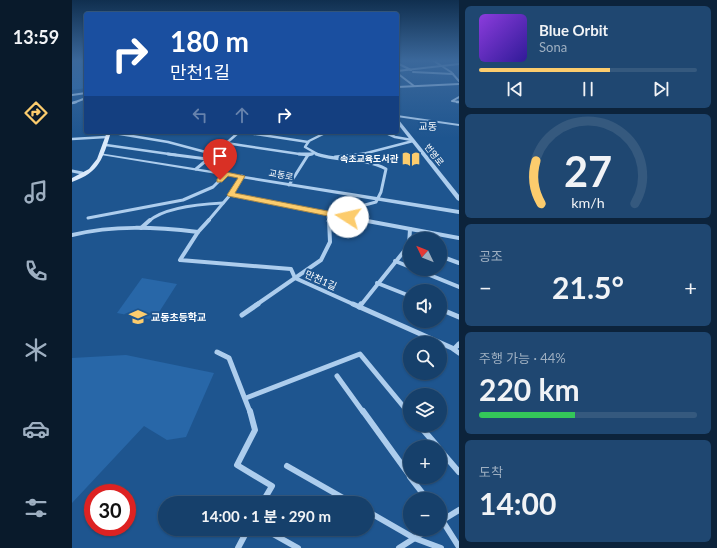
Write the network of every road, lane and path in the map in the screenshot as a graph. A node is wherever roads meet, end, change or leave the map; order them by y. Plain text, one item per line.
1 (84, 93) edge
2 (72, 95) edge
3 (459, 97) edge
4 (84, 99) edge
5 (459, 102) edge
6 (72, 103) edge
7 (399, 116) edge
8 (399, 125) edge
9 (459, 125) edge
10 (108, 134) edge
11 (238, 134) edge
12 (254, 134) edge
13 (323, 134) edge
14 (388, 134) edge
15 (73, 140) edge
16 (413, 140) junction
17 (226, 142) junction
18 (308, 142) junction
19 (106, 144) dead end
20 (100, 154) junction
21 (213, 154) junction
22 (315, 154) junction
23 (308, 155) junction
24 (329, 158) junction
25 (207, 159) junction
26 (196, 169) junction
27 (72, 171) edge
28 (82, 172) junction
29 (226, 174) junction
30 (242, 176) junction
31 (72, 179) edge
32 (289, 185) junction
33 (230, 195) junction
34 (459, 199) edge
35 (380, 200) junction
36 (223, 203) junction
37 (459, 212) edge
38 (332, 214) junction
39 (88, 218) dead end
40 (141, 228) junction
41 (410, 229) joint
42 (198, 232) junction
43 (72, 235) edge
44 (459, 238) edge
45 (403, 252) edge
46 (447, 259) edge
47 (395, 261) junction
48 (459, 263) edge
49 (403, 264) edge
50 (432, 276) edge
51 (295, 278) junction
52 (377, 283) junction
53 (459, 287) edge
54 (403, 293) edge
55 (359, 306) junction
56 (447, 312) edge
57 (242, 315) dead end
58 (459, 317) edge
59 (459, 344) edge
60 (454, 349) junction
61 (217, 352) dead end
62 (459, 353) edge
63 (336, 376) dead end
64 (246, 398) junction
65 (403, 406) edge
66 (425, 432) edge
67 (432, 440) edge
68 (447, 458) edge
69 (287, 466) dead end
70 (403, 467) edge
71 (459, 472) edge
72 (266, 496) edge
73 (340, 496) edge
74 (459, 510) edge
75 (374, 515) edge
76 (447, 517) edge
77 (447, 529) edge
78 (244, 536) edge
79 (277, 536) edge
80 (417, 536) edge
81 (414, 538) junction
82 (459, 547) edge
83 (238, 548) edge
84 (298, 548) edge
85 (399, 548) edge
86 (441, 548) edge

1 - 2 street
3 - 5 street
4 - 6 street
7 - 9 street
8 - 16 street, 번영로
10 - 15 street
10 - 20 main road
10 - 21 street
11 - 17 street
12 - 18 street
13 - 18 street
14 - 16 street
16 - 24 street
16 - 34 street, 번영로
17 - 21 street
17 - 23 street
18 - 22 street
19 - 25 street
20 - 26 street, 교동로
20 - 28 main road
20 - 31 main road
21 - 25 street
22 - 23 street
22 - 24 street
23 - 32 street
24 - 35 street
25 - 26 street
26 - 29 street, 교동로
27 - 28 street
28 - 31 main road
29 - 30 street, 교동로
29 - 39 street
30 - 32 street, 교동로
30 - 33 street, 만천1길
32 - 35 street, 교동로
33 - 36 street, 만천1길
33 - 38 street
35 - 37 street, 교동로
35 - 38 street
36 - 40 street
36 - 42 street, 만천1길
38 - 41 street
38 - 51 street
40 - 42 street
40 - 43 street
41 - 44 street
42 - 51 street, 만천1길
45 - 47 street
46 - 48 street
47 - 49 street
47 - 52 street
50 - 53 street
51 - 55 street, 만천1길
51 - 57 street
52 - 54 street
52 - 55 street
55 - 60 street, 만천1길
56 - 58 street
59 - 60 street
60 - 62 street, 만천1길
61 - 64 street
63 - 70 street
64 - 65 street
64 - 72 street
66 - 67 street
68 - 71 street
69 - 73 street
74 - 76 street
75 - 81 street
77 - 82 street
78 - 83 street
79 - 84 street
80 - 81 street
81 - 85 street
81 - 86 street

